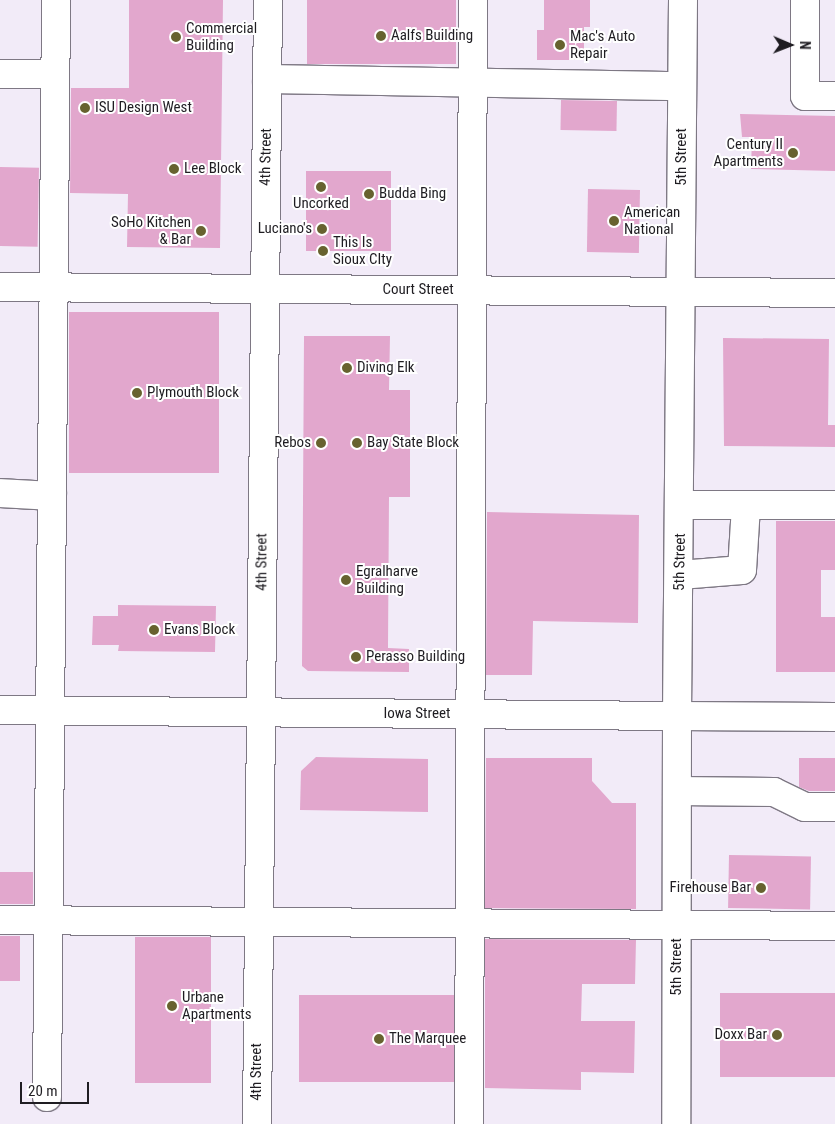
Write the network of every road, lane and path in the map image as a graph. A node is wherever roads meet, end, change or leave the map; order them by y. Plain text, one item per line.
1 (56, 0) edge
2 (268, 0) edge
3 (473, 0) edge
4 (683, 0) edge
5 (805, 0) edge
6 (0, 74) edge
7 (55, 74) junction
8 (267, 79) junction
9 (473, 84) junction
10 (682, 86) junction
11 (835, 96) edge
12 (0, 287) edge
13 (52, 287) junction
14 (264, 289) junction
15 (472, 290) junction
16 (835, 293) edge
17 (681, 295) junction
18 (0, 493) edge
19 (52, 496) junction
20 (680, 505) junction
21 (835, 505) edge
22 (746, 506) junction
23 (680, 575) junction
24 (0, 710) edge
25 (52, 711) junction
26 (261, 713) junction
27 (467, 714) junction
28 (677, 716) junction
29 (835, 717) edge
30 (677, 791) junction
31 (835, 807) edge
32 (0, 920) edge
33 (258, 920) junction
34 (47, 921) junction
35 (468, 922) junction
36 (677, 925) junction
37 (835, 926) edge
38 (48, 1097) dead end
39 (257, 1124) edge
40 (469, 1124) edge
41 (676, 1124) edge

1 - 7 main road
2 - 8 main road, 4th Street
3 - 9 main road
4 - 10 main road, 5th Street
5 - 11 main road
6 - 7 main road
7 - 13 main road
8 - 9 main road
8 - 14 main road, 4th Street
9 - 10 main road
9 - 15 main road
10 - 17 main road, 5th Street
12 - 13 main road, Court Street
13 - 14 main road, Court Street
13 - 19 main road
14 - 15 main road, Court Street
14 - 26 main road, 4th Street
15 - 17 main road, Court Street
15 - 27 main road
16 - 17 main road, Court Street
17 - 20 main road, 5th Street
18 - 19 main road
19 - 25 main road
20 - 22 main road
20 - 23 main road, 5th Street
21 - 22 main road
22 - 23 main road
23 - 28 main road, 5th Street
24 - 25 main road, Iowa Street
25 - 26 main road, Iowa Street
25 - 34 main road
26 - 27 main road, Iowa Street
26 - 33 main road, 4th Street
27 - 28 main road, Iowa Street
27 - 35 main road
28 - 29 main road, Iowa Street
28 - 30 main road, 5th Street
30 - 31 main road
30 - 36 main road, 5th Street
32 - 34 main road
33 - 34 main road
33 - 35 main road
33 - 39 main road, 4th Street
34 - 38 main road
35 - 36 main road
35 - 40 main road
36 - 37 main road
36 - 41 main road, 5th Street

